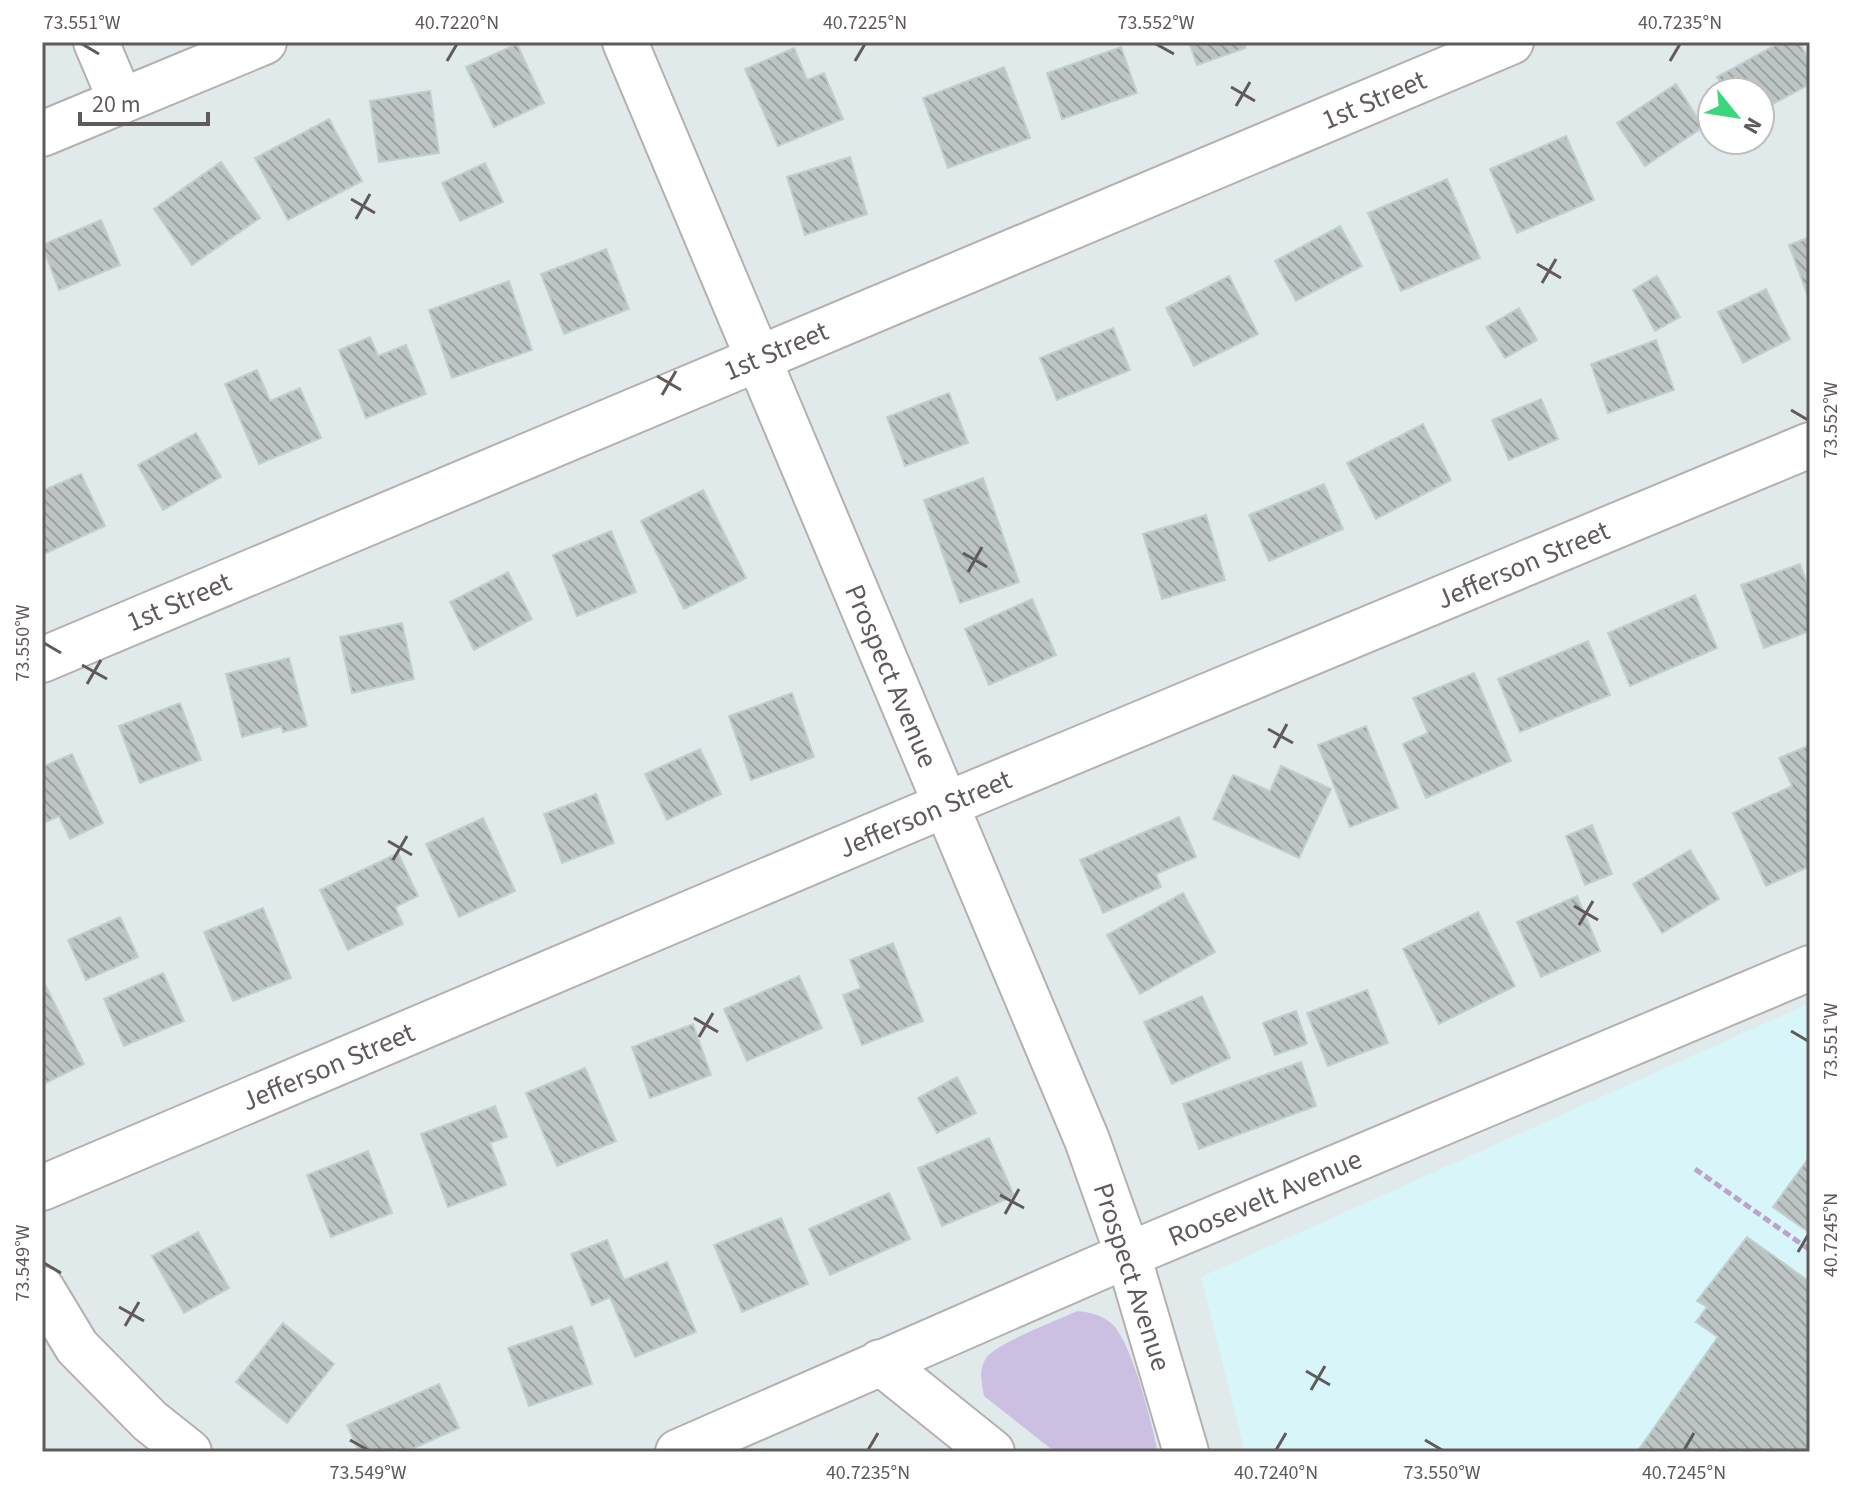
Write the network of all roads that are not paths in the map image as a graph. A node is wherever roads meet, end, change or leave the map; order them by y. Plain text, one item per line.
1 (96, 42) edge
2 (264, 42) edge
3 (625, 42) edge
4 (1511, 42) edge
5 (121, 101) junction
6 (42, 134) edge
7 (758, 359) junction
8 (1810, 445) edge
9 (42, 660) edge
10 (945, 805) junction
11 (1810, 968) edge
12 (42, 1188) edge
13 (1128, 1255) junction
14 (42, 1289) edge
15 (880, 1362) junction
16 (189, 1452) edge
17 (678, 1452) edge
18 (992, 1452) edge
19 (1186, 1452) edge

1 - 5 street
2 - 5 street
3 - 7 street, Prospect Avenue
4 - 7 street, 1st Street
5 - 6 street
7 - 9 street, 1st Street
7 - 10 street, Prospect Avenue
8 - 10 street, Jefferson Street
10 - 12 street, Jefferson Street
10 - 13 street, Prospect Avenue
11 - 13 street, Roosevelt Avenue
13 - 15 street, Roosevelt Avenue
13 - 19 street, Prospect Avenue
14 - 16 street
15 - 17 street, Roosevelt Avenue
15 - 18 street

